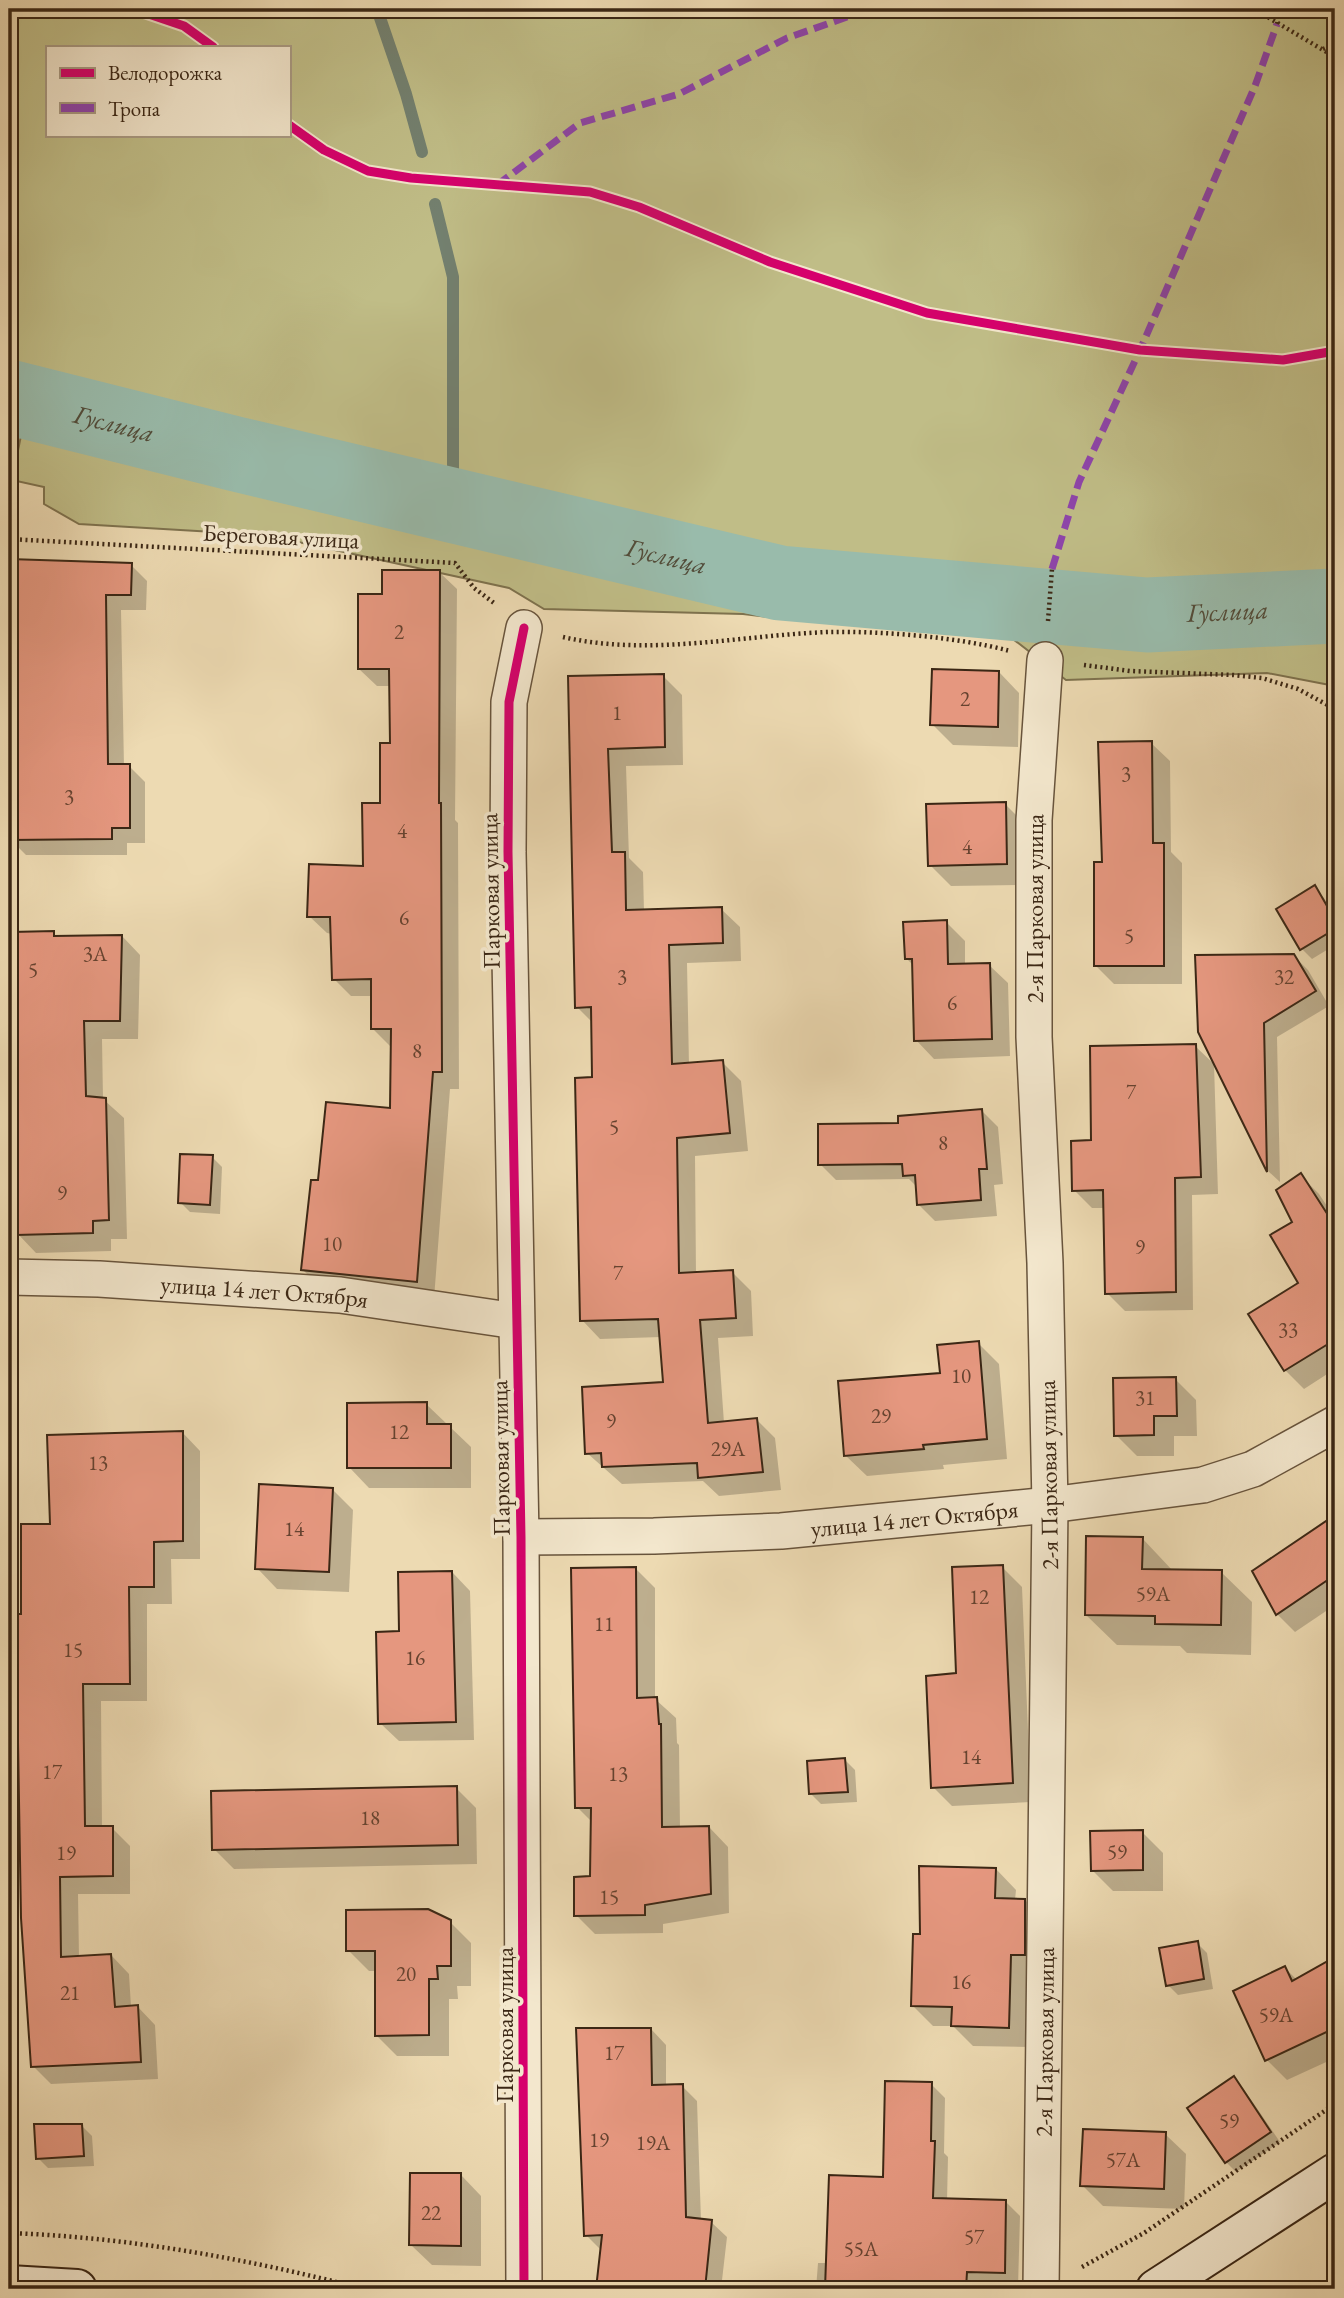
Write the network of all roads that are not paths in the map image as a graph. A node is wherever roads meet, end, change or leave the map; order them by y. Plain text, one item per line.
1 (524, 628) road end
2 (1045, 660) road end
3 (9, 1277) edge
4 (516, 1321) junction
5 (1335, 1424) edge
6 (1050, 1505) junction
7 (521, 1537) junction
8 (1335, 2174) edge
9 (9, 2285) edge
10 (77, 2289) edge
11 (524, 2289) edge
12 (1041, 2289) edge
13 (1156, 2289) edge

1 - 4 street, Парковая улица
2 - 6 street, 2-я Парковая улица
3 - 4 street, улица 14 лет Октября
4 - 7 street, Парковая улица
5 - 6 street, улица 14 лет Октября
6 - 7 street, улица 14 лет Октября
6 - 12 street, 2-я Парковая улица
7 - 11 street, Парковая улица
8 - 13 main road
9 - 10 main road

